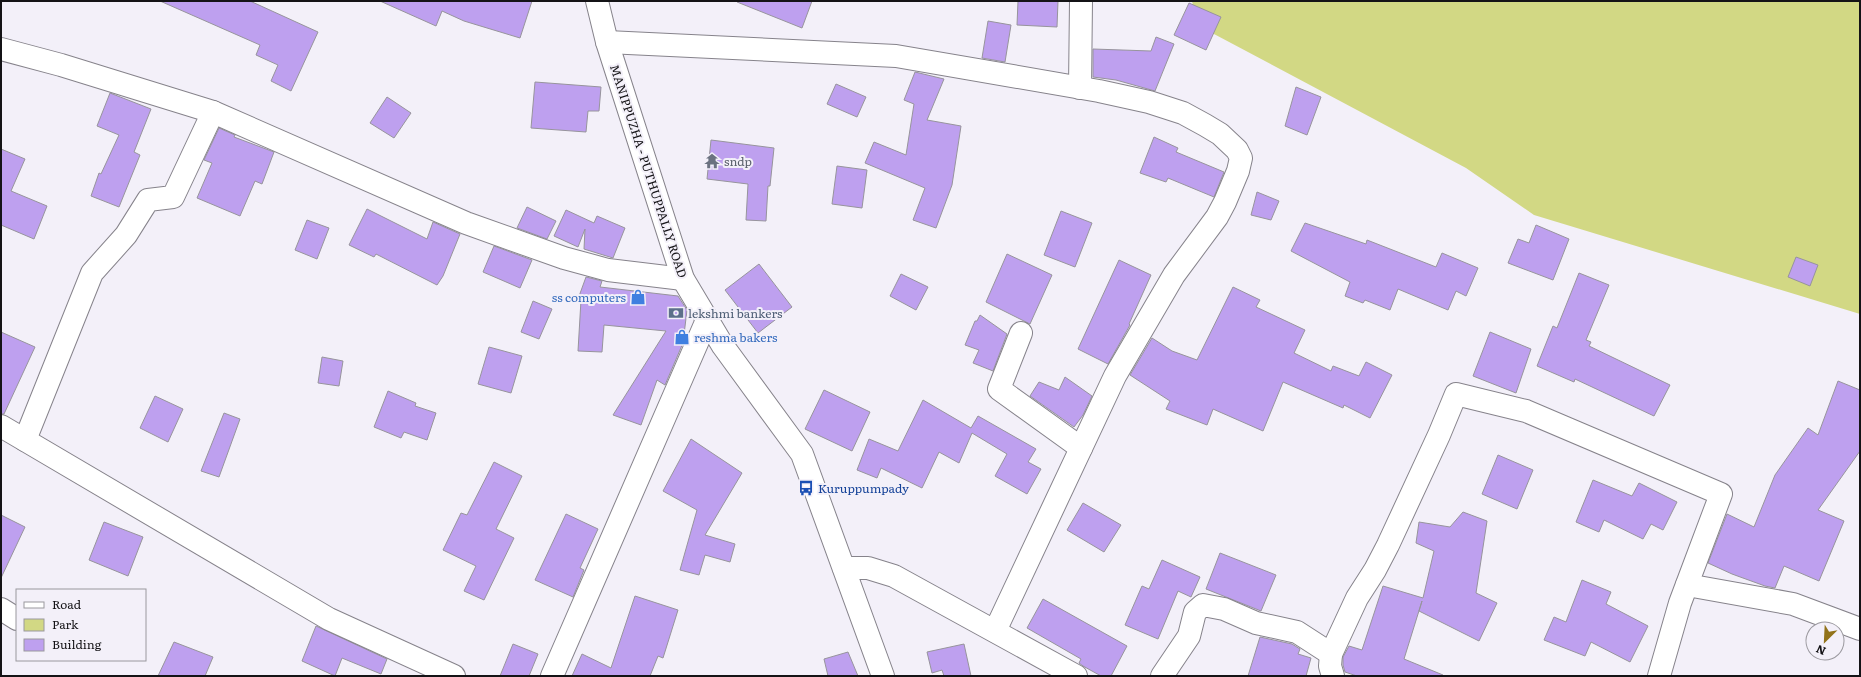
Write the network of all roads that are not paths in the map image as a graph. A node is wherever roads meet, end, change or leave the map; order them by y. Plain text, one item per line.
1 (597, 1) edge
2 (1081, 1) edge
3 (607, 42) junction
4 (1, 49) edge
5 (1080, 88) junction
6 (213, 112) junction
7 (683, 279) junction
8 (707, 320) junction
9 (1021, 333) dead end
10 (1, 426) edge
11 (25, 440) junction
12 (1081, 448) junction
13 (844, 568) junction
14 (1687, 585) junction
15 (1, 608) edge
16 (16, 618) edge
17 (1860, 630) edge
18 (995, 631) junction
19 (1331, 654) junction
20 (454, 676) edge
21 (552, 676) edge
22 (883, 676) edge
23 (1076, 676) edge
24 (1162, 676) edge
25 (1333, 676) edge
26 (1659, 676) edge

1 - 3 street, MANIPPUZHA - PUTHUPPALLY ROAD
2 - 5 street
3 - 5 street
3 - 7 street, MANIPPUZHA - PUTHUPPALLY ROAD
4 - 6 street
5 - 12 street
6 - 7 street
6 - 11 street
7 - 8 street, MANIPPUZHA - PUTHUPPALLY ROAD
8 - 13 street, MANIPPUZHA - PUTHUPPALLY ROAD
8 - 21 street
9 - 12 street
10 - 11 street
11 - 20 street
12 - 18 street
13 - 18 street
13 - 22 street, MANIPPUZHA - PUTHUPPALLY ROAD
14 - 17 street
14 - 19 street
14 - 26 street
15 - 16 street
18 - 23 street
19 - 24 street
19 - 25 street

